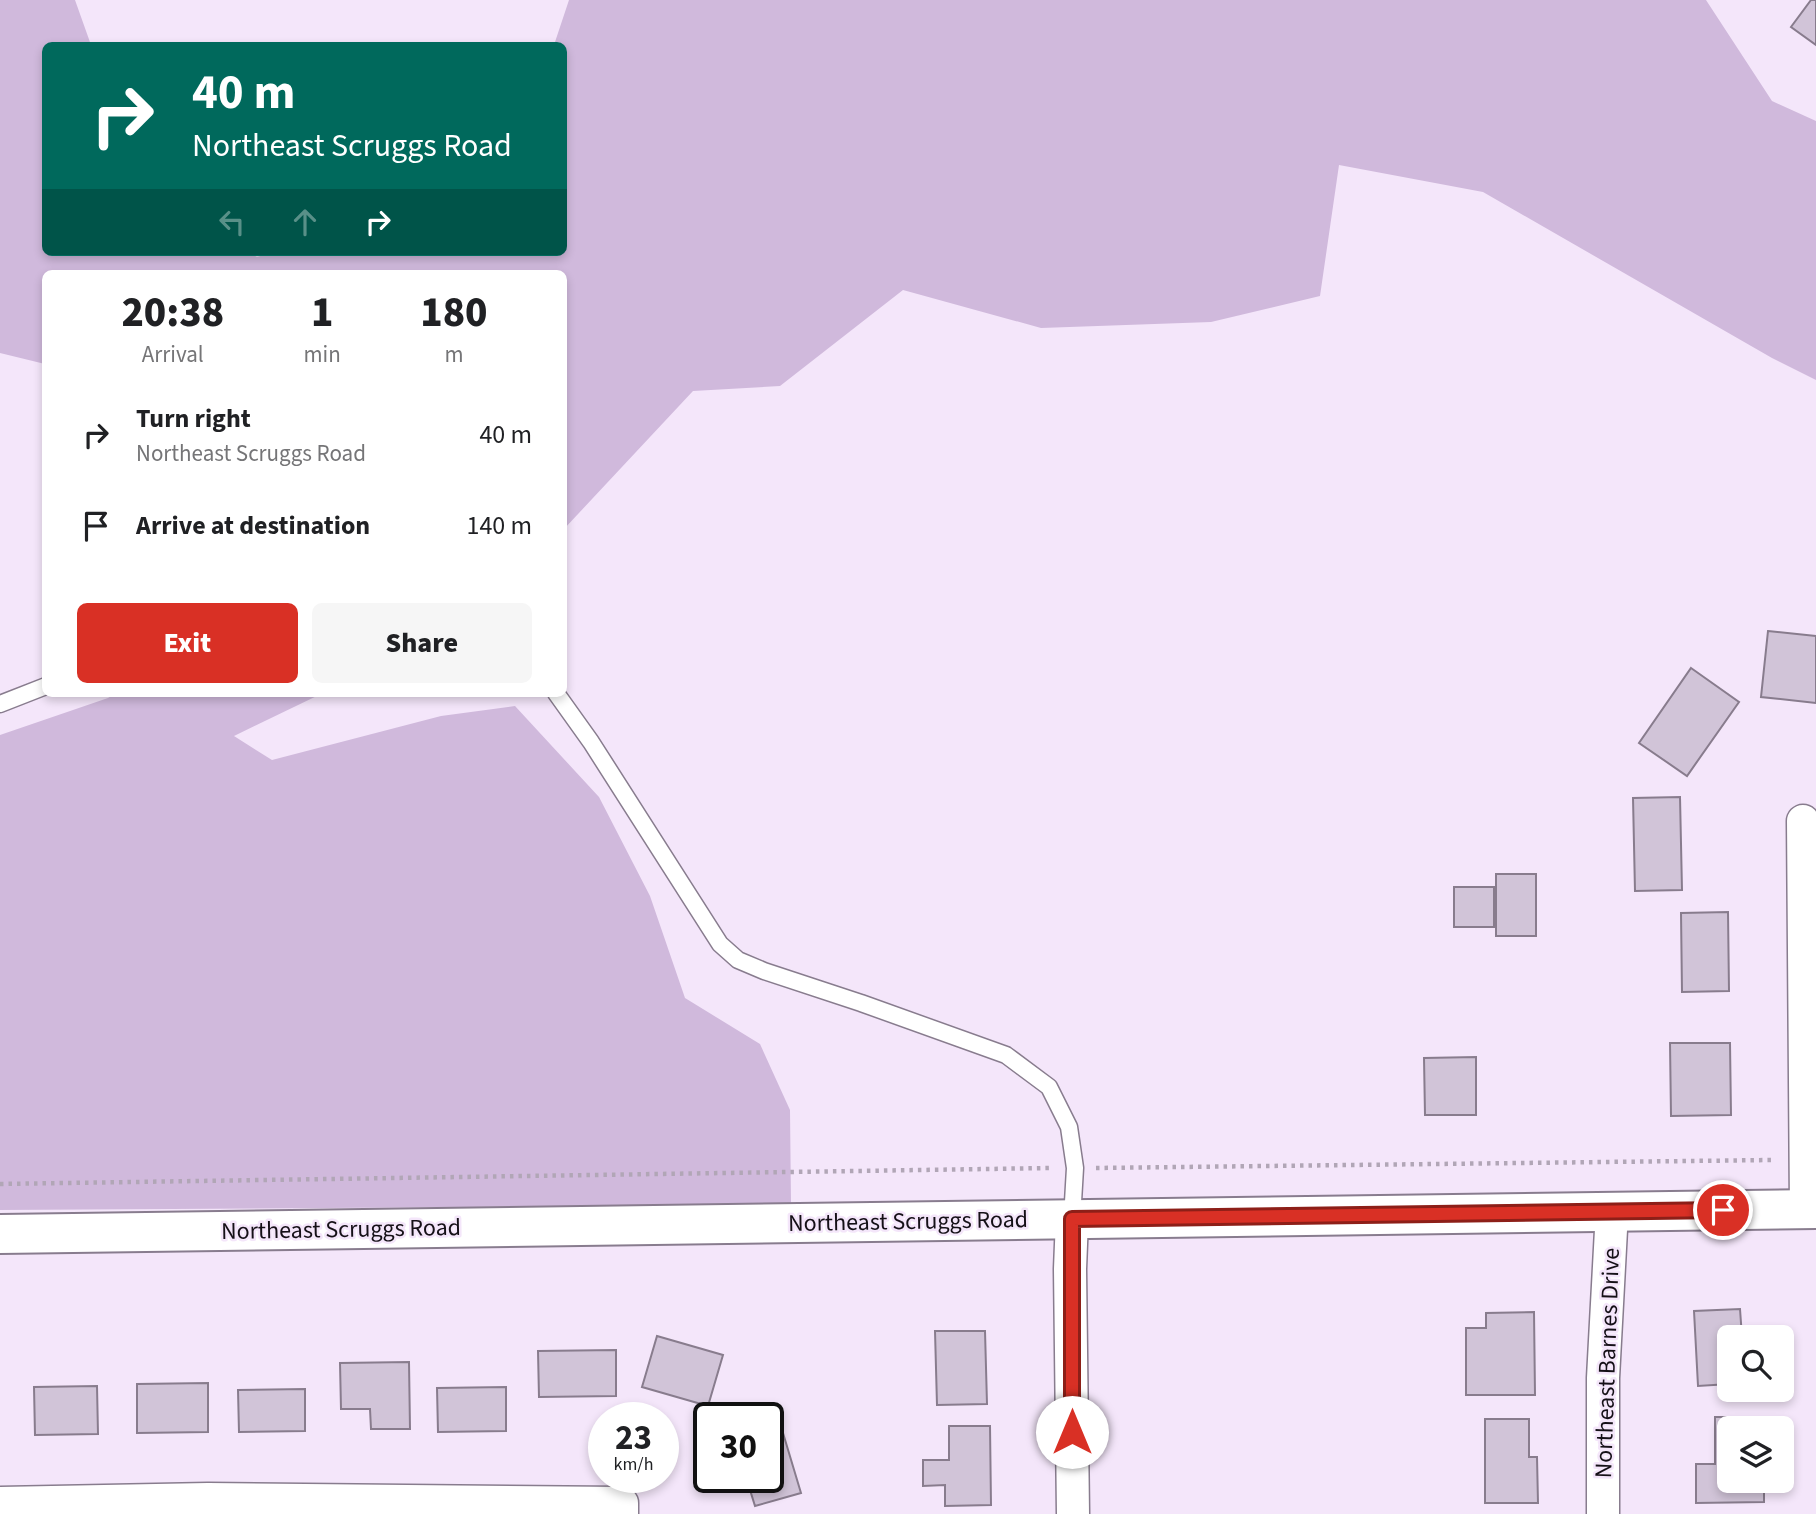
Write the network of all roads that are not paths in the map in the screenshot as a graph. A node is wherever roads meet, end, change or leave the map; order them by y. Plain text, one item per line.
1 (42, 688) edge
2 (559, 697) edge
3 (0, 704) edge
4 (1803, 821) dead end
5 (1811, 1209) edge
6 (1612, 1211) junction
7 (1072, 1219) junction
8 (0, 1234) edge
9 (0, 1503) edge
10 (208, 1507) edge
11 (622, 1508) edge
12 (1073, 1514) edge
13 (1603, 1514) edge

1 - 3 lane
2 - 7 lane
4 - 5 street
5 - 6 street, Northeast Scruggs Road
6 - 7 street, Northeast Scruggs Road
6 - 13 street, Northeast Barnes Drive
7 - 8 street, Northeast Scruggs Road
7 - 12 street
9 - 10 street
10 - 11 street

